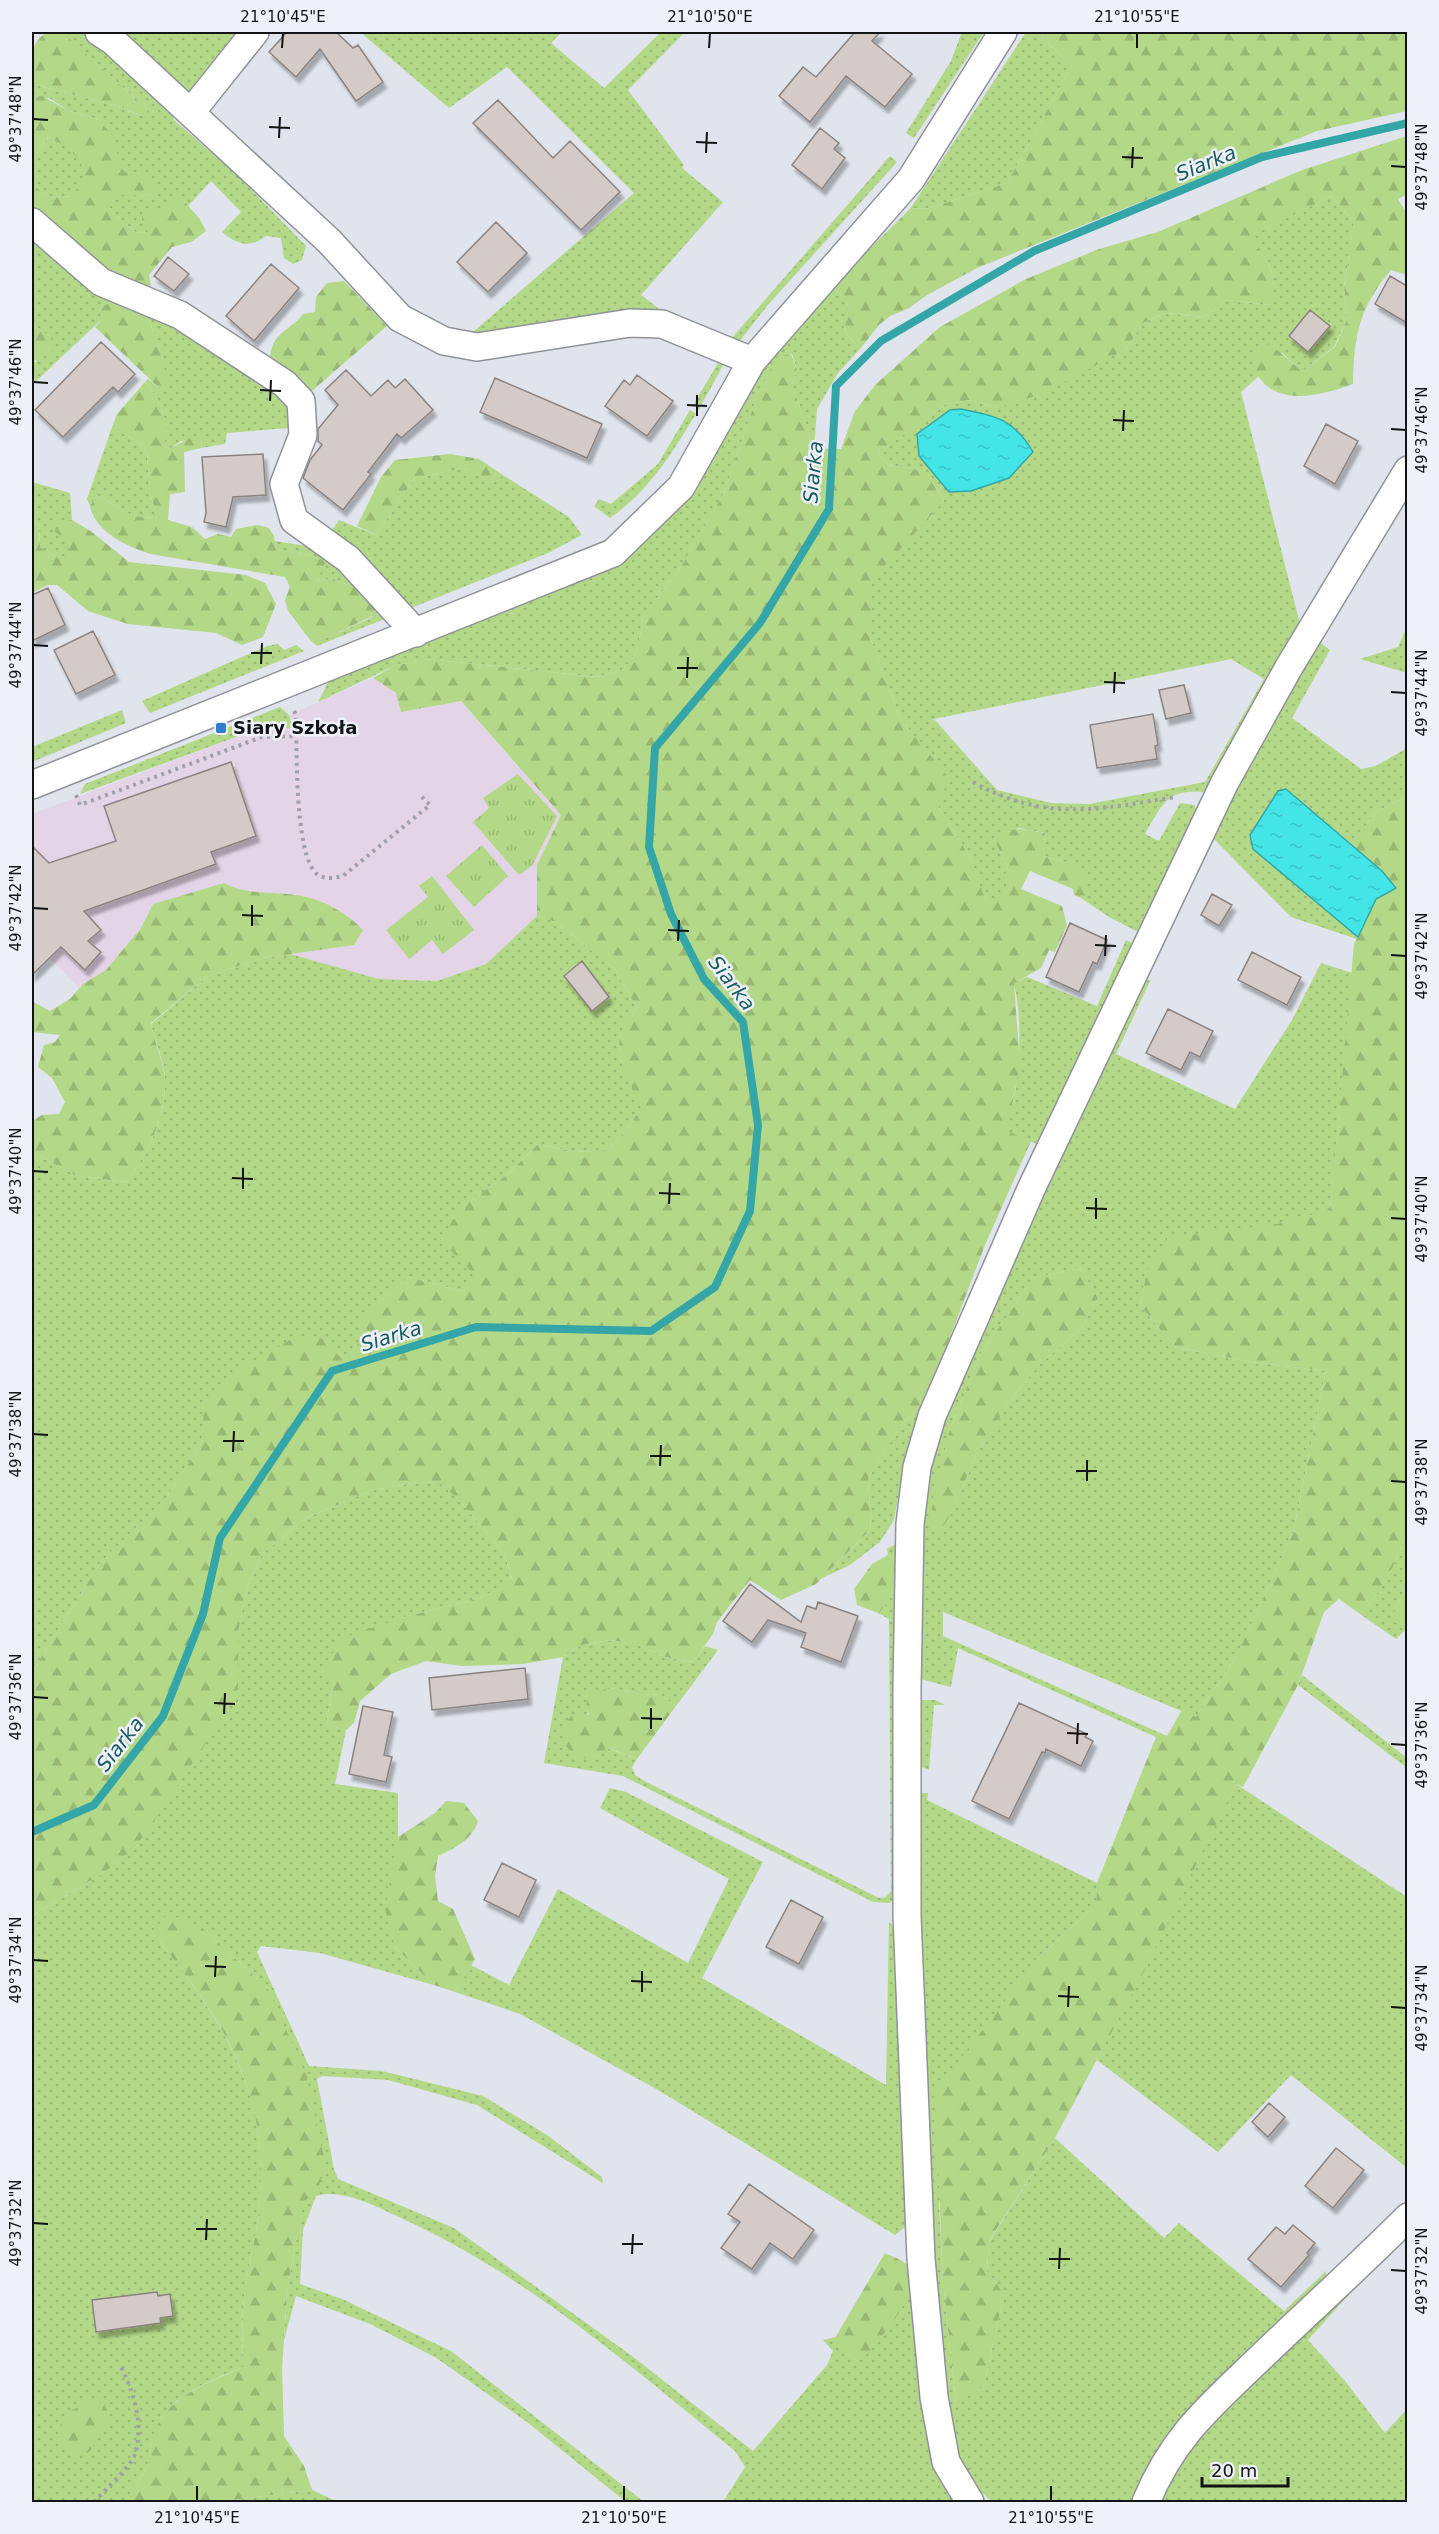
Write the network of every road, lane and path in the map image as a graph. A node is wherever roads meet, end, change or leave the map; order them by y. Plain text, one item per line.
1 (99, 32) edge
2 (255, 32) edge
3 (1003, 32) edge
4 (191, 112) junction
5 (32, 222) edge
6 (752, 360) junction
7 (1407, 470) edge
8 (416, 633) junction
9 (290, 704) dead end
10 (297, 736) junction
11 (973, 782) dead end
12 (32, 785) edge
13 (72, 785) dead end
14 (1000, 790) dead end
15 (994, 794) junction
16 (420, 795) dead end
17 (1176, 797) dead end
18 (1407, 2217) edge
19 (121, 2367) dead end
20 (94, 2502) edge
21 (970, 2502) edge
22 (1146, 2502) edge

1 - 4 street
2 - 4 street
3 - 6 street
4 - 6 street
5 - 8 street
6 - 8 street
7 - 21 street
8 - 12 street
9 - 10 path
10 - 13 path
10 - 16 path
11 - 15 path
14 - 15 path
15 - 17 path
18 - 22 street
19 - 20 path

